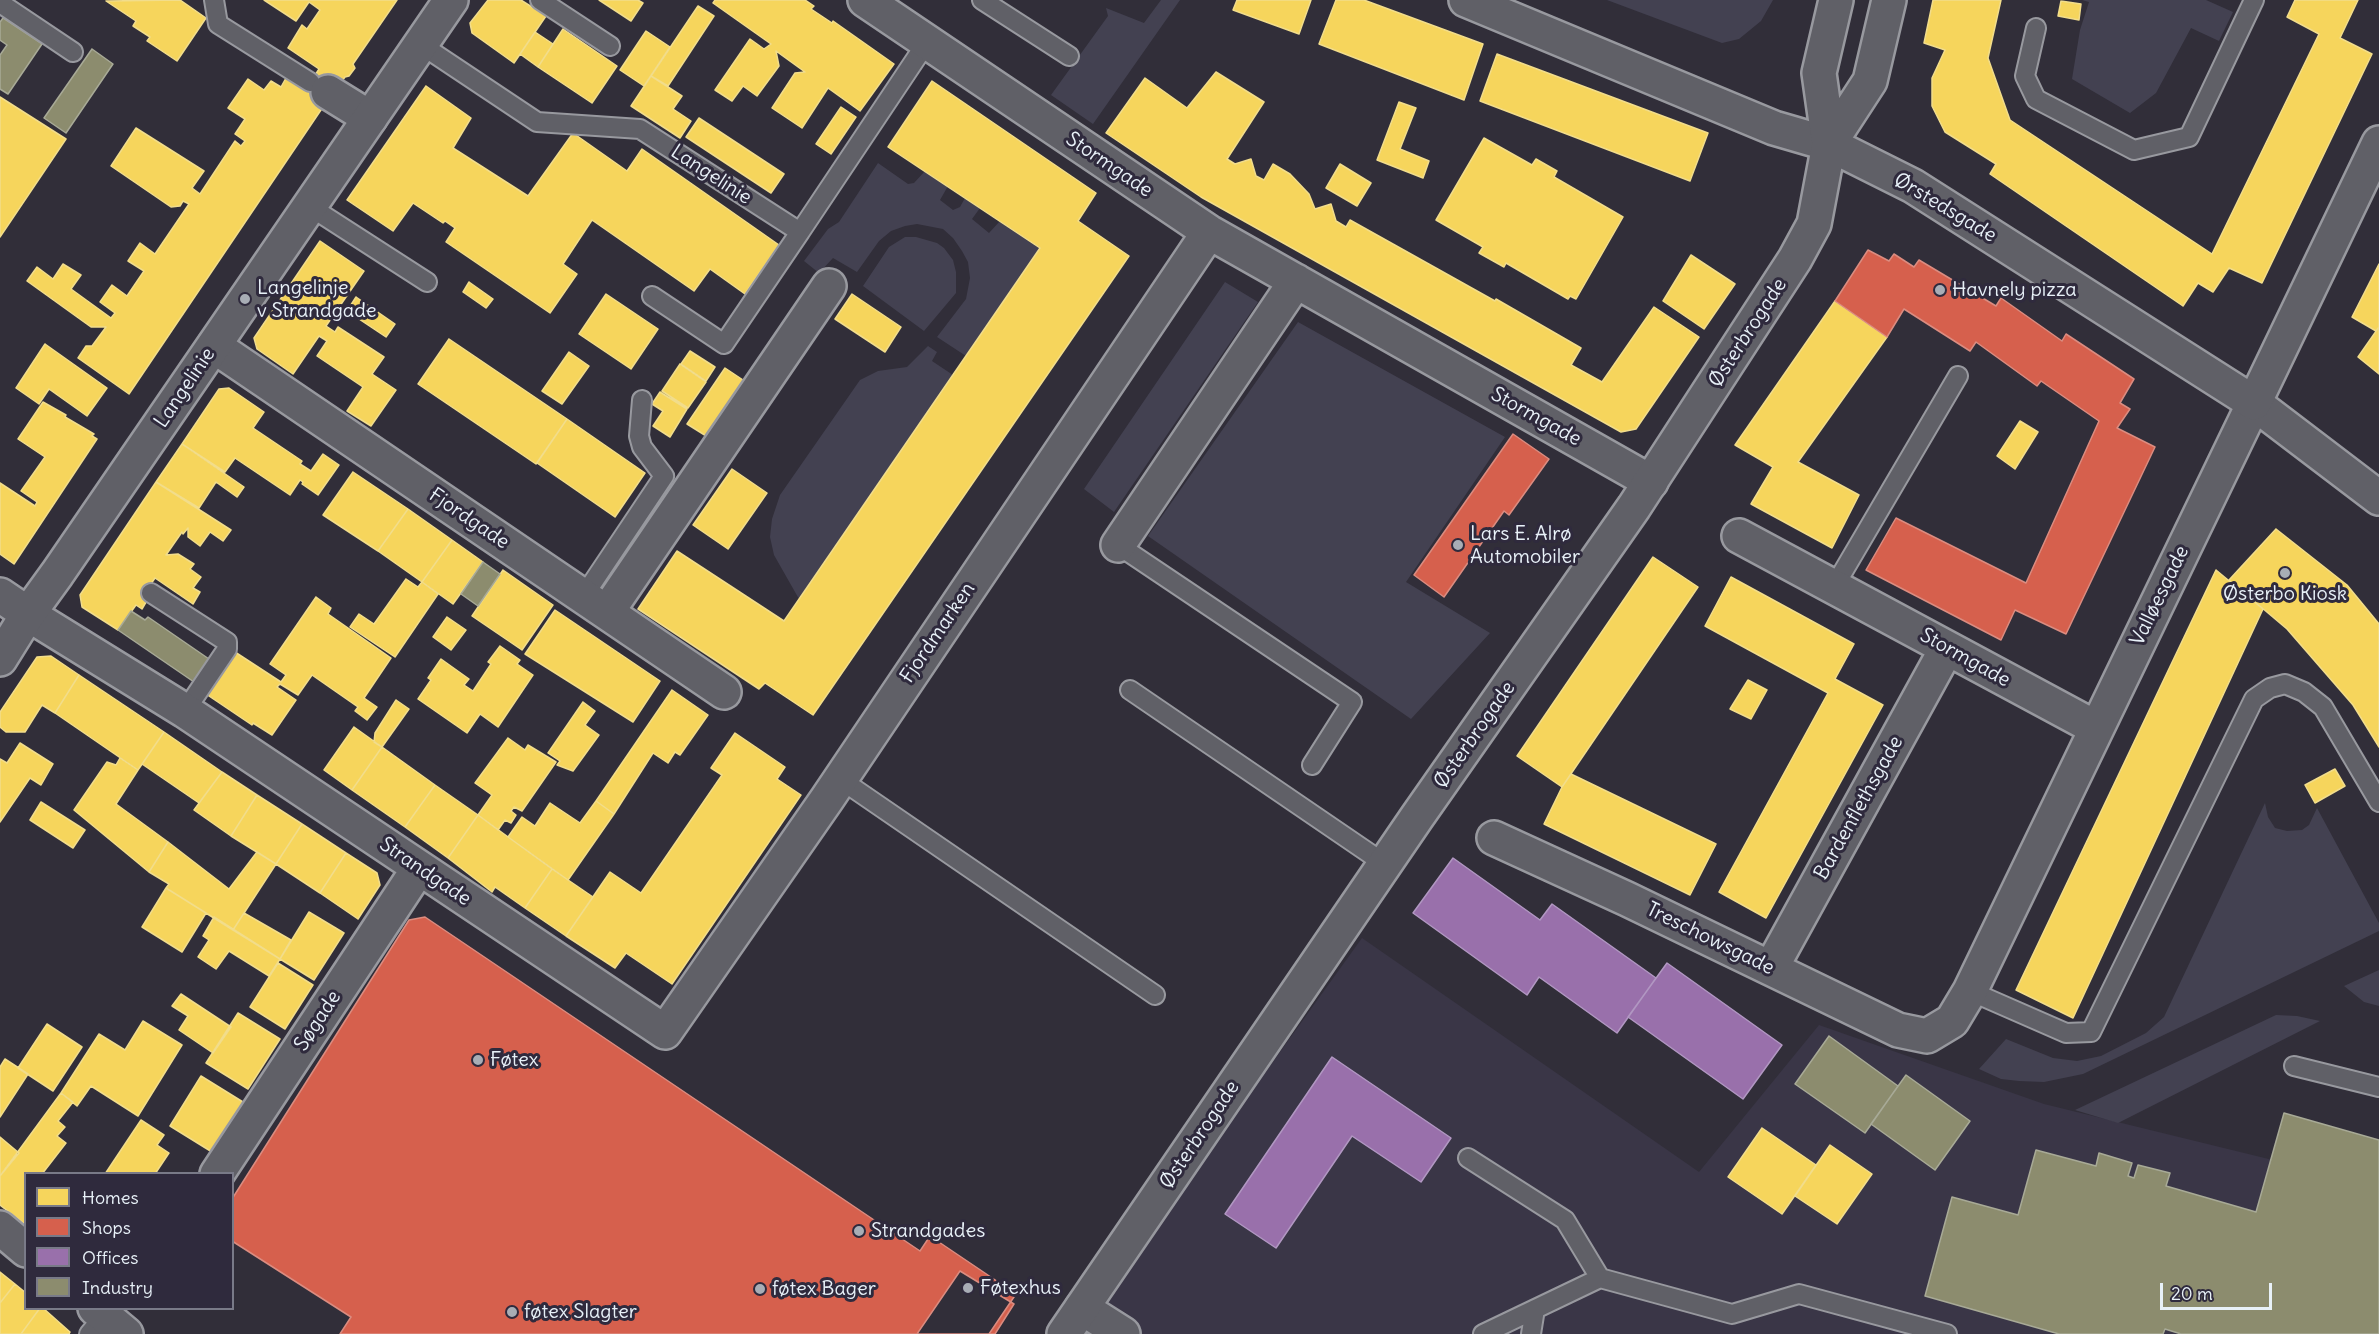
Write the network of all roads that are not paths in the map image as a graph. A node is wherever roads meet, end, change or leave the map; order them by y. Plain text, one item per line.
1 (214, 0) edge
2 (451, 0) edge
3 (540, 0) edge
4 (865, 0) edge
5 (982, 0) edge
6 (1466, 0) edge
7 (1836, 0) edge
8 (1889, 0) edge
9 (2253, 0) edge
10 (0, 3) edge
11 (2036, 28) dead end
12 (927, 42) junction
13 (420, 44) junction
14 (610, 46) dead end
15 (73, 52) dead end
16 (1069, 56) dead end
17 (319, 87) joint
18 (369, 118) junction
19 (1829, 144) junction
20 (2379, 144) edge
21 (2370, 184) edge
22 (309, 206) junction
23 (800, 232) junction
24 (1209, 232) junction
25 (1296, 281) junction
26 (427, 282) dead end
27 (829, 286) dead end
28 (652, 296) dead end
29 (214, 346) junction
30 (1958, 376) dead end
31 (642, 400) dead end
32 (2254, 403) junction
33 (1651, 482) junction
34 (2379, 498) edge
35 (1739, 536) dead end
36 (1118, 545) joint
37 (1834, 587) junction
38 (151, 593) dead end
39 (0, 595) edge
40 (595, 604) junction
41 (28, 614) junction
42 (1947, 648) junction
43 (0, 658) edge
44 (1130, 690) dead end
45 (724, 692) dead end
46 (185, 711) junction
47 (2096, 729) junction
48 (1312, 765) dead end
49 (840, 779) junction
50 (2379, 802) edge
51 (1494, 838) dead end
52 (1385, 864) junction
53 (419, 868) junction
54 (1771, 968) junction
55 (1970, 992) junction
56 (1155, 995) dead end
57 (665, 1032) joint
58 (1927, 1036) joint
59 (2294, 1066) dead end
60 (2379, 1087) edge
61 (1468, 1158) dead end
62 (218, 1172) edge
63 (0, 1228) edge
64 (24, 1248) edge
65 (1600, 1278) junction
66 (1535, 1309) junction
67 (1073, 1321) edge
68 (1122, 1334) edge
69 (1483, 1334) edge
70 (1531, 1334) edge
71 (1947, 1334) edge

1 - 17 lane
2 - 13 street, Langelinie
3 - 14 lane
4 - 12 street, Stormgade
5 - 16 lane
6 - 19 street, Ørstedsgade
7 - 19 street, Østerbrogade
8 - 19 street, Østerbrogade
9 - 11 lane
10 - 15 lane
12 - 23 lane
12 - 24 street, Stormgade
13 - 18 street, Langelinie
13 - 23 lane, Langelinie
17 - 18 street
18 - 22 street, Langelinie
19 - 32 street, Ørstedsgade
19 - 33 street, Østerbrogade
20 - 21 street, Valløesgade
21 - 32 street, Valløesgade
22 - 26 lane
22 - 29 street, Langelinie
23 - 28 lane
24 - 25 street, Stormgade
24 - 49 street, Fjordmarken
25 - 33 street, Stormgade
25 - 36 street
27 - 40 street
29 - 40 street, Fjordgade
29 - 41 street, Langelinie
30 - 37 lane
31 - 40 lane
32 - 34 street, Ørstedsgade
32 - 47 street, Valløesgade
33 - 52 street, Østerbrogade
35 - 37 street, Stormgade
36 - 48 lane
37 - 42 street, Stormgade
38 - 46 lane
39 - 41 street, Strandgade
40 - 45 street, Fjordgade
41 - 43 street, Langelinie
41 - 46 street, Strandgade
42 - 47 street, Stormgade
42 - 54 street, Bardenflethsgade
44 - 52 lane
46 - 53 street, Strandgade
47 - 55 street, Valløesgade
49 - 56 lane
49 - 57 street, Fjordmarken
50 - 55 lane
51 - 54 street, Treschowsgade
52 - 67 street, Østerbrogade
53 - 57 street, Strandgade
53 - 62 street, Søgade
54 - 58 street, Treschowsgade
55 - 58 street, Valløesgade
59 - 60 lane
61 - 65 lane
63 - 64 street
65 - 66 lane
65 - 71 lane
66 - 69 lane
66 - 70 lane
67 - 68 street

